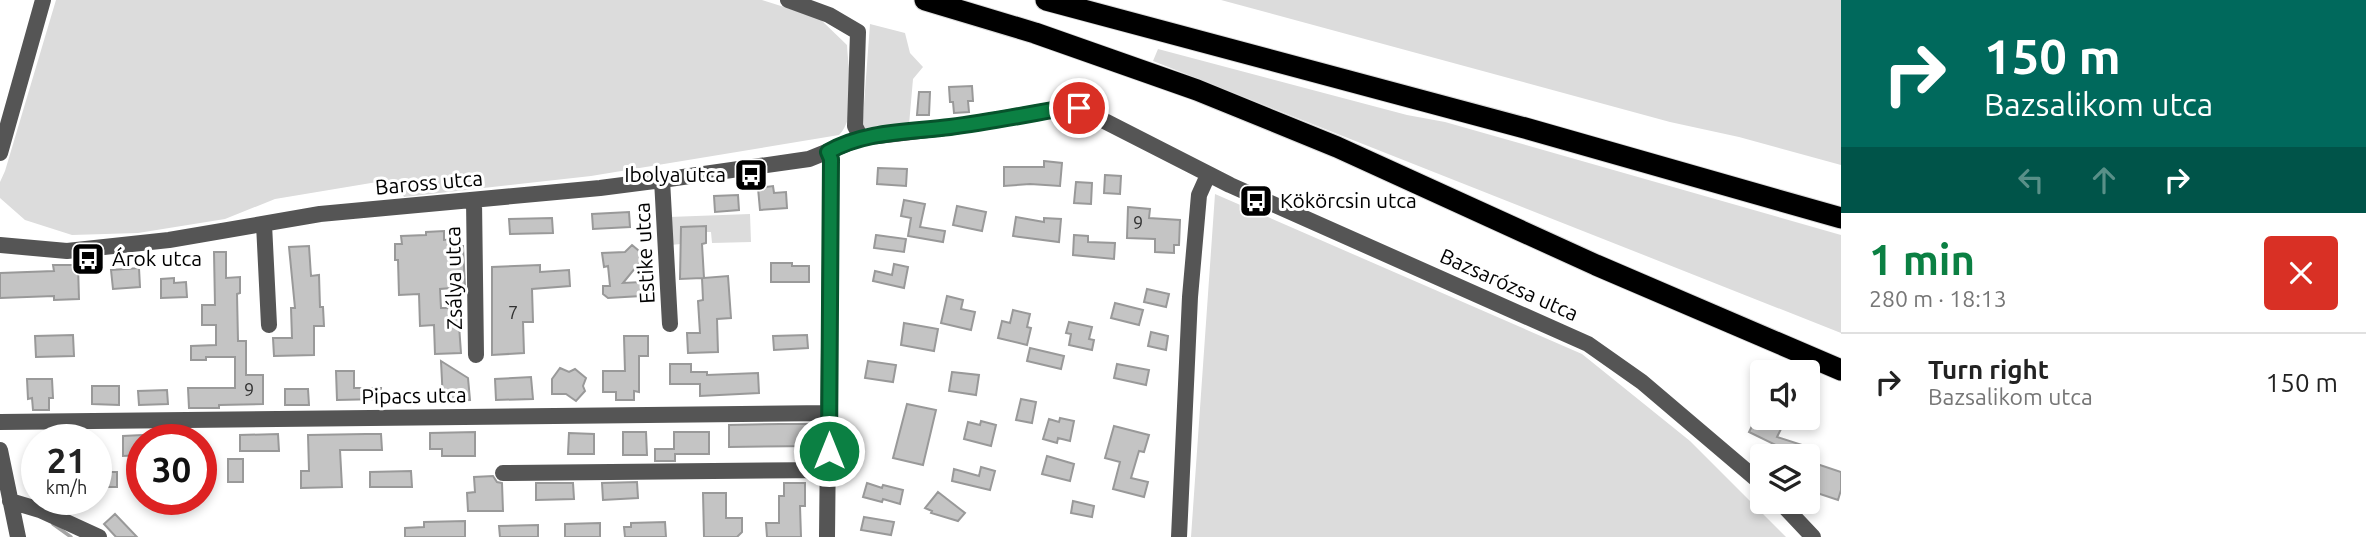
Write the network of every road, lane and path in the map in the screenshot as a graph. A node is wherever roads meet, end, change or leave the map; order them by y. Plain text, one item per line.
1 (43, 0) edge
2 (788, 0) edge
3 (926, 0) edge
4 (1045, 0) edge
5 (861, 138) junction
6 (828, 152) junction
7 (0, 153) edge
8 (1208, 175) junction
9 (662, 180) junction
10 (474, 200) junction
11 (1841, 218) edge
12 (264, 224) junction
13 (0, 234) edge
14 (0, 245) edge
15 (33, 247) junction
16 (670, 324) dead end
17 (269, 325) dead end
18 (476, 355) dead end
19 (1841, 370) edge
20 (829, 413) junction
21 (0, 422) edge
22 (0, 450) edge
23 (829, 470) junction
24 (503, 473) dead end
25 (1750, 474) edge
26 (10, 500) junction
27 (1791, 514) edge
28 (18, 537) edge
29 (99, 537) edge
30 (827, 537) edge
31 (1178, 537) edge
32 (1813, 537) edge

1 - 7 street
2 - 5 street
3 - 19 highway
4 - 11 highway
5 - 6 street, Baross utca
5 - 8 street, Bazsarózsa utca
6 - 9 street, Baross utca
6 - 20 street
8 - 25 street, Bazsarózsa utca
8 - 31 street
9 - 10 street, Baross utca
9 - 16 street, Estike utca
10 - 12 street, Baross utca
10 - 18 street, Zsálya utca
12 - 15 street, Baross utca
12 - 17 street
13 - 15 street, Baross utca
14 - 15 street, Baross utca
20 - 21 street, Pipacs utca
20 - 23 street
22 - 26 street
23 - 24 street
23 - 30 street
26 - 28 street
26 - 29 street
27 - 32 street

